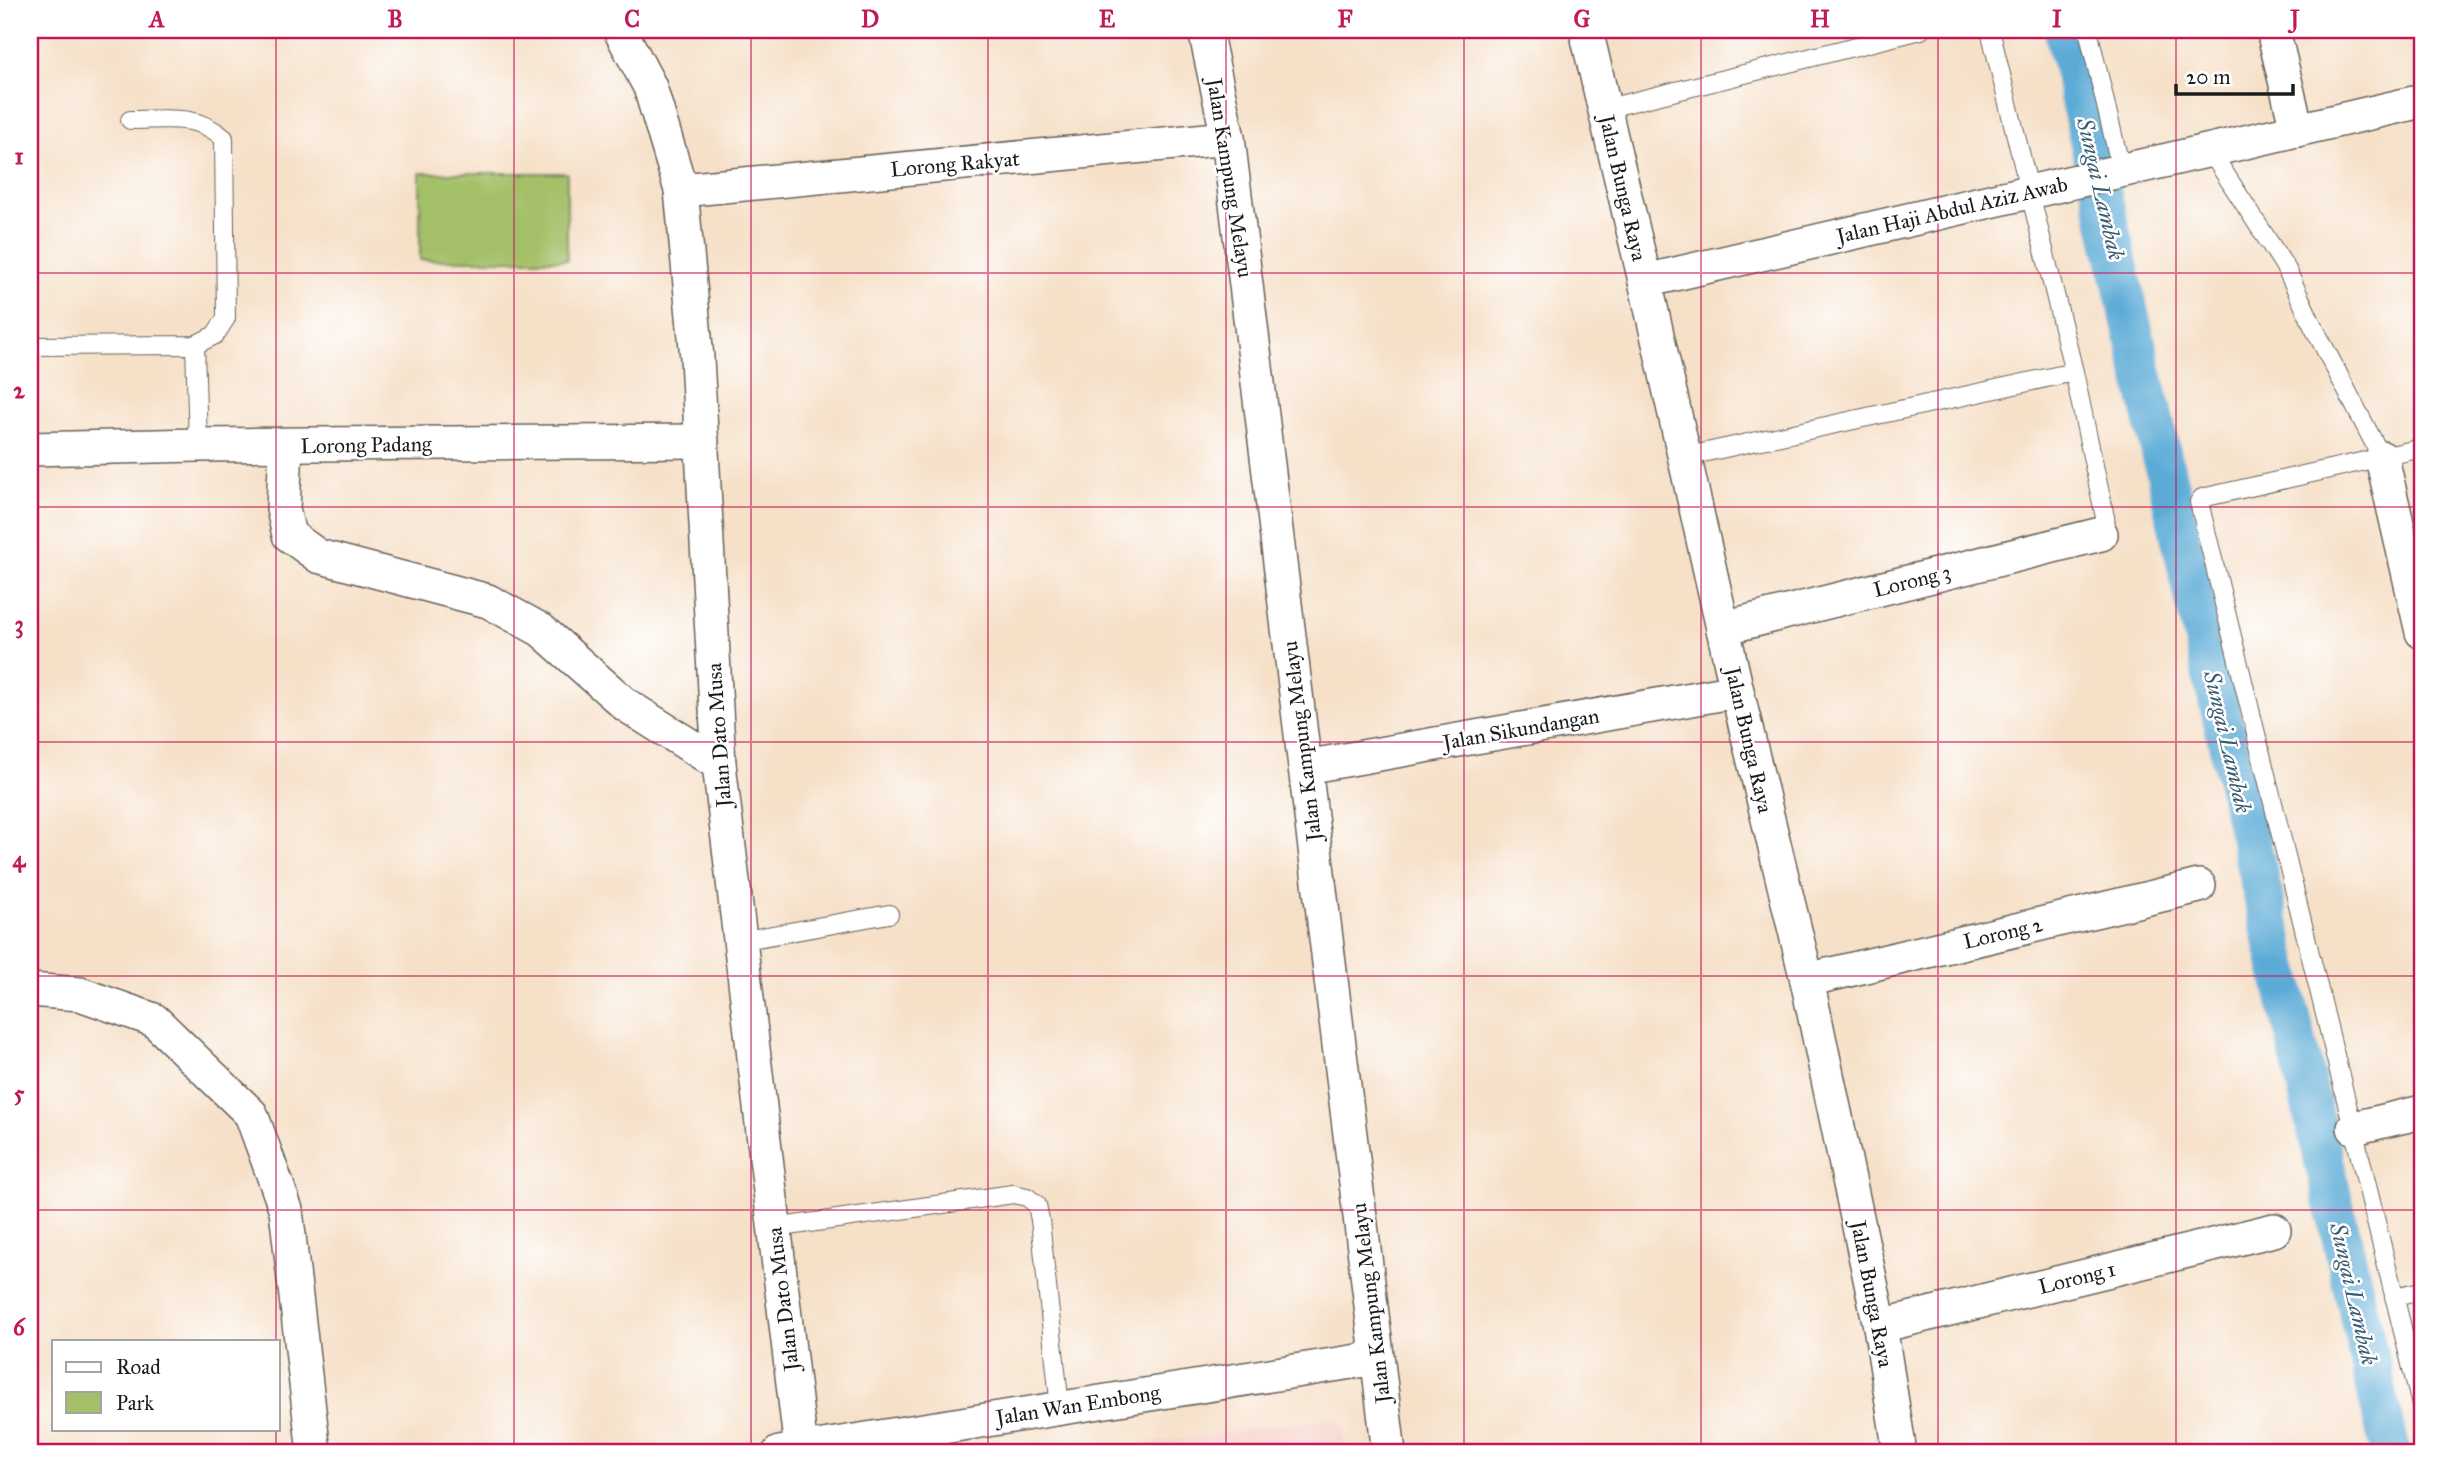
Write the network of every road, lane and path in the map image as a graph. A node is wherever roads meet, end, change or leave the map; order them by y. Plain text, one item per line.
1 (620, 30) edge
2 (1205, 30) edge
3 (1586, 30) edge
4 (1921, 30) edge
5 (1990, 30) edge
6 (2088, 30) edge
7 (2273, 30) edge
8 (2422, 101) edge
9 (1604, 109) junction
10 (130, 120) dead end
11 (2297, 130) junction
12 (1228, 138) junction
13 (2209, 149) junction
14 (2116, 171) junction
15 (681, 190) junction
16 (2030, 191) junction
17 (1645, 281) junction
18 (195, 345) junction
19 (30, 346) edge
20 (2074, 372) junction
21 (702, 441) junction
22 (198, 445) junction
23 (286, 446) junction
24 (2422, 448) edge
25 (30, 449) edge
26 (1684, 457) junction
27 (2382, 458) junction
28 (2101, 534) joint
29 (1723, 628) junction
30 (2422, 632) edge
31 (1737, 691) junction
32 (719, 764) junction
33 (1305, 767) junction
34 (2199, 886) dead end
35 (889, 914) dead end
36 (740, 941) junction
37 (1807, 980) junction
38 (30, 990) edge
39 (2422, 1112) edge
40 (2354, 1128) junction
41 (774, 1228) junction
42 (2274, 1230) dead end
43 (2422, 1291) edge
44 (2394, 1297) junction
45 (1880, 1325) junction
46 (1377, 1358) junction
47 (1060, 1408) junction
48 (2422, 1409) edge
49 (790, 1451) edge
50 (314, 1453) edge
51 (1389, 1453) edge
52 (1900, 1453) edge

1 - 15 street, Jalan Dato Musa
2 - 12 street, Jalan Kampung Melayu
3 - 9 street, Jalan Bunga Raya
4 - 9 lane
5 - 16 lane
6 - 14 lane
7 - 11 street
8 - 11 street, Jalan Haji Abdul Aziz Awab
9 - 17 street, Jalan Bunga Raya
10 - 18 lane
11 - 13 street, Jalan Haji Abdul Aziz Awab
12 - 15 street, Lorong Rakyat
12 - 33 street, Jalan Kampung Melayu
13 - 14 street, Jalan Haji Abdul Aziz Awab
13 - 27 lane
14 - 16 street, Jalan Haji Abdul Aziz Awab
15 - 21 street, Jalan Dato Musa
16 - 17 street, Jalan Haji Abdul Aziz Awab
16 - 20 lane
17 - 26 street, Jalan Bunga Raya
18 - 19 lane
18 - 22 lane
20 - 26 lane
20 - 28 lane
21 - 23 street, Lorong Padang
21 - 32 street, Jalan Dato Musa
22 - 23 street, Lorong Padang
22 - 25 street, Lorong Padang
23 - 32 street
24 - 27 lane
26 - 29 street, Jalan Bunga Raya
27 - 30 street
27 - 40 lane
28 - 29 street, Lorong 3
29 - 31 street, Jalan Bunga Raya
31 - 33 street, Jalan Sikundangan
31 - 37 street, Jalan Bunga Raya
32 - 36 street, Jalan Dato Musa
33 - 46 street, Jalan Kampung Melayu
34 - 37 street, Lorong 2
35 - 36 lane
36 - 41 street, Jalan Dato Musa
37 - 45 street, Jalan Bunga Raya
38 - 50 street
39 - 40 street
40 - 44 lane
41 - 47 lane
41 - 49 street, Jalan Dato Musa
42 - 45 street, Lorong 1
43 - 44 lane
44 - 48 lane
45 - 52 street, Jalan Bunga Raya
46 - 47 street, Jalan Wan Embong
46 - 51 street, Jalan Kampung Melayu
47 - 49 street, Jalan Wan Embong

